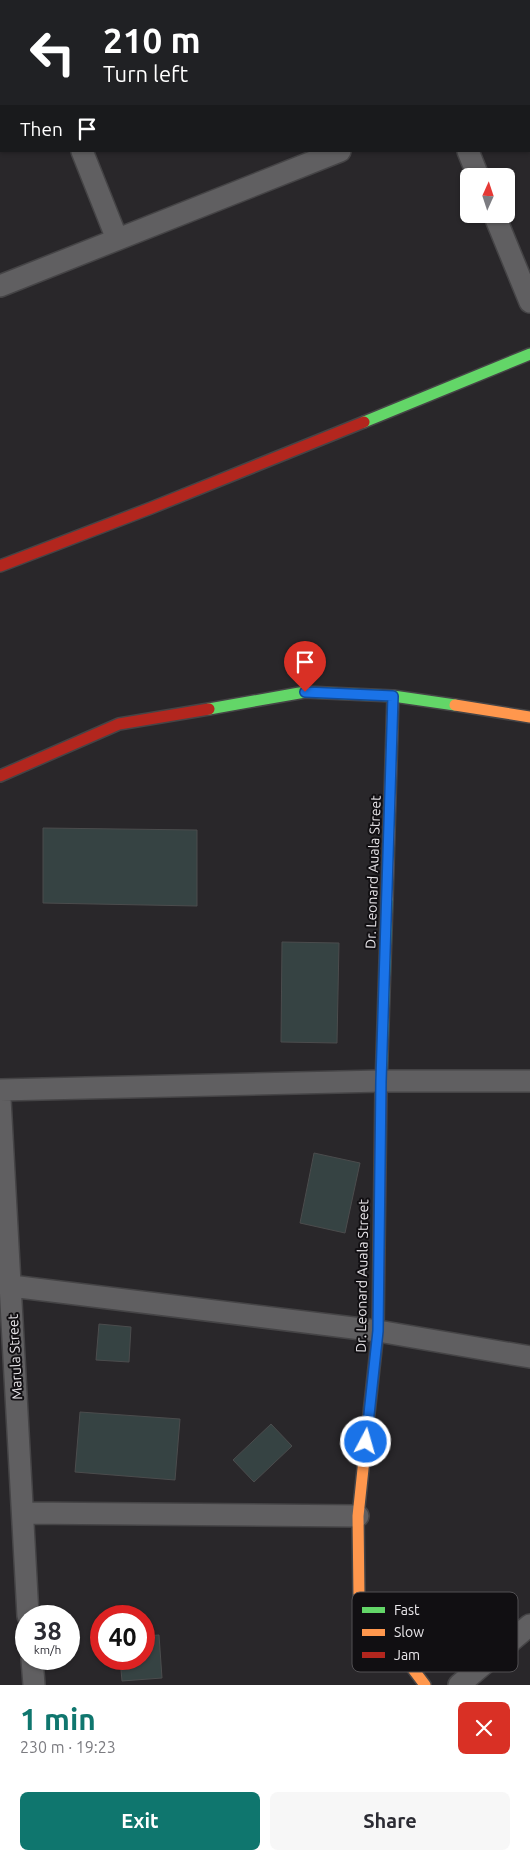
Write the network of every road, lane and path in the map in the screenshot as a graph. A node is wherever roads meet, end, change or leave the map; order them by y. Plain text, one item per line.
1 (82, 152) edge
2 (337, 152) edge
3 (468, 152) edge
4 (475, 168) edge
5 (498, 223) edge
6 (117, 239) junction
7 (0, 286) edge
8 (530, 302) edge
9 (530, 354) edge
10 (0, 566) edge
11 (393, 696) junction
12 (530, 717) edge
13 (0, 776) edge
14 (381, 1081) junction
15 (530, 1081) edge
16 (0, 1090) edge
17 (0, 1099) edge
18 (11, 1286) junction
19 (378, 1331) junction
20 (530, 1357) edge
21 (24, 1513) junction
22 (358, 1516) junction
23 (359, 1592) edge
24 (28, 1605) edge
25 (530, 1625) edge
26 (518, 1635) edge
27 (33, 1670) edge
28 (415, 1672) edge
29 (474, 1672) edge
30 (34, 1685) edge
31 (425, 1685) edge
32 (459, 1685) edge

1 - 6 street
2 - 6 street
3 - 4 street
5 - 8 street
6 - 7 street
9 - 10 street
11 - 12 street
11 - 13 street
11 - 14 street, Dr. Leonard Auala Street
14 - 15 street
14 - 16 street
14 - 19 street, Dr. Leonard Auala Street
17 - 18 street, Marula Street
18 - 19 street
18 - 21 street, Marula Street
19 - 20 street
19 - 22 street, Dr. Leonard Auala Street
21 - 22 street
21 - 24 street, Marula Street
22 - 23 street, Dr. Leonard Auala Street
25 - 26 street
27 - 30 street
28 - 31 street, Dr. Leonard Auala Street
29 - 32 street

